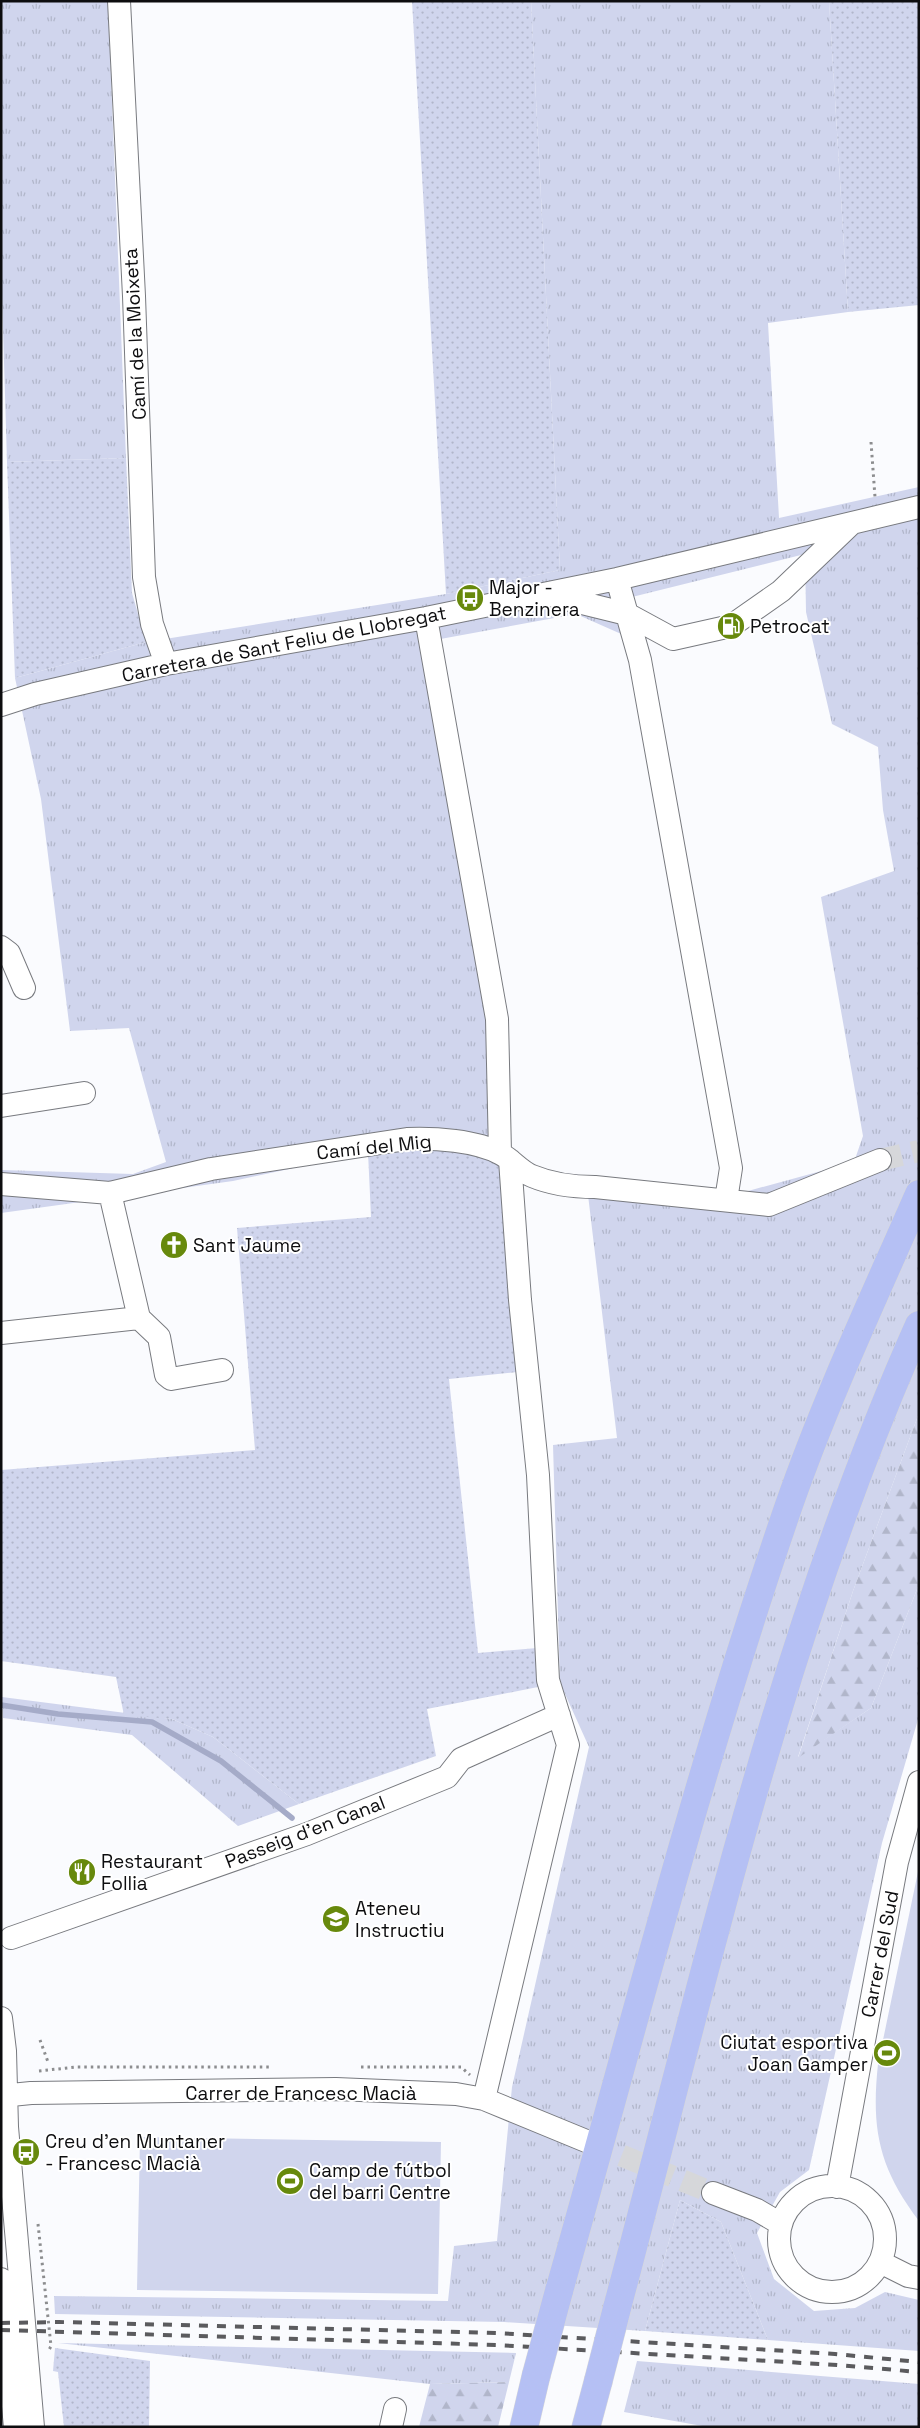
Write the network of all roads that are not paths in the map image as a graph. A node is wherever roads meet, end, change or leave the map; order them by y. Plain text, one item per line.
1 (119, 1) edge
2 (919, 507) edge
3 (854, 521) junction
4 (616, 579) junction
5 (544, 593) junction
6 (627, 614) junction
7 (426, 618) junction
8 (166, 664) junction
9 (1, 706) edge
10 (1, 947) edge
11 (24, 988) dead end
12 (84, 1093) dead end
13 (1, 1106) edge
14 (505, 1156) junction
15 (880, 1160) tunnel mouth
16 (1, 1184) edge
17 (110, 1193) junction
18 (919, 1194) edge
19 (726, 1200) junction
20 (139, 1318) junction
21 (919, 1325) edge
22 (1, 1333) edge
23 (222, 1370) dead end
24 (559, 1715) junction
25 (919, 1782) edge
26 (11, 1938) dead end
27 (1, 2018) edge
28 (3, 2098) edge
29 (484, 2099) junction
30 (592, 2143) tunnel mouth
31 (837, 2187) junction
32 (714, 2193) tunnel mouth
33 (778, 2217) junction
34 (876, 2271) junction
35 (919, 2278) edge
36 (1, 2279) edge
37 (1, 2288) edge
38 (15, 2427) edge
39 (33, 2427) edge
40 (524, 2427) edge
41 (586, 2427) edge

1 - 8 street, Camí de la Moixeta
2 - 3 street, Carretera de Sant Feliu de Llobregat
3 - 4 street, Carretera de Sant Feliu de Llobregat
3 - 6 street
4 - 5 street, Carretera de Sant Feliu de Llobregat
4 - 6 street
5 - 6 street
5 - 7 street, Carretera de Sant Feliu de Llobregat
6 - 19 street
7 - 8 street, Carretera de Sant Feliu de Llobregat
7 - 14 street
8 - 9 street, Carretera de Sant Feliu de Llobregat
10 - 11 street
12 - 13 street
14 - 17 street, Camí del Mig
14 - 19 street, Camí del Mig
14 - 24 street
15 - 19 street, Camí del Mig
16 - 17 street, Camí del Mig
17 - 20 street
18 - 40 highway, bridge
20 - 22 street
20 - 23 street
21 - 41 highway, bridge
24 - 26 street, Passeig d'en Canal
24 - 29 street
25 - 31 street, Carrer del Sud
27 - 28 street
28 - 29 street, Carrer de Francesc Macià
28 - 39 street
29 - 30 street, Carrer de Francesc Macià
31 - 33 street
31 - 34 street
32 - 33 street
33 - 34 street
34 - 35 street
36 - 37 street
37 - 38 street

